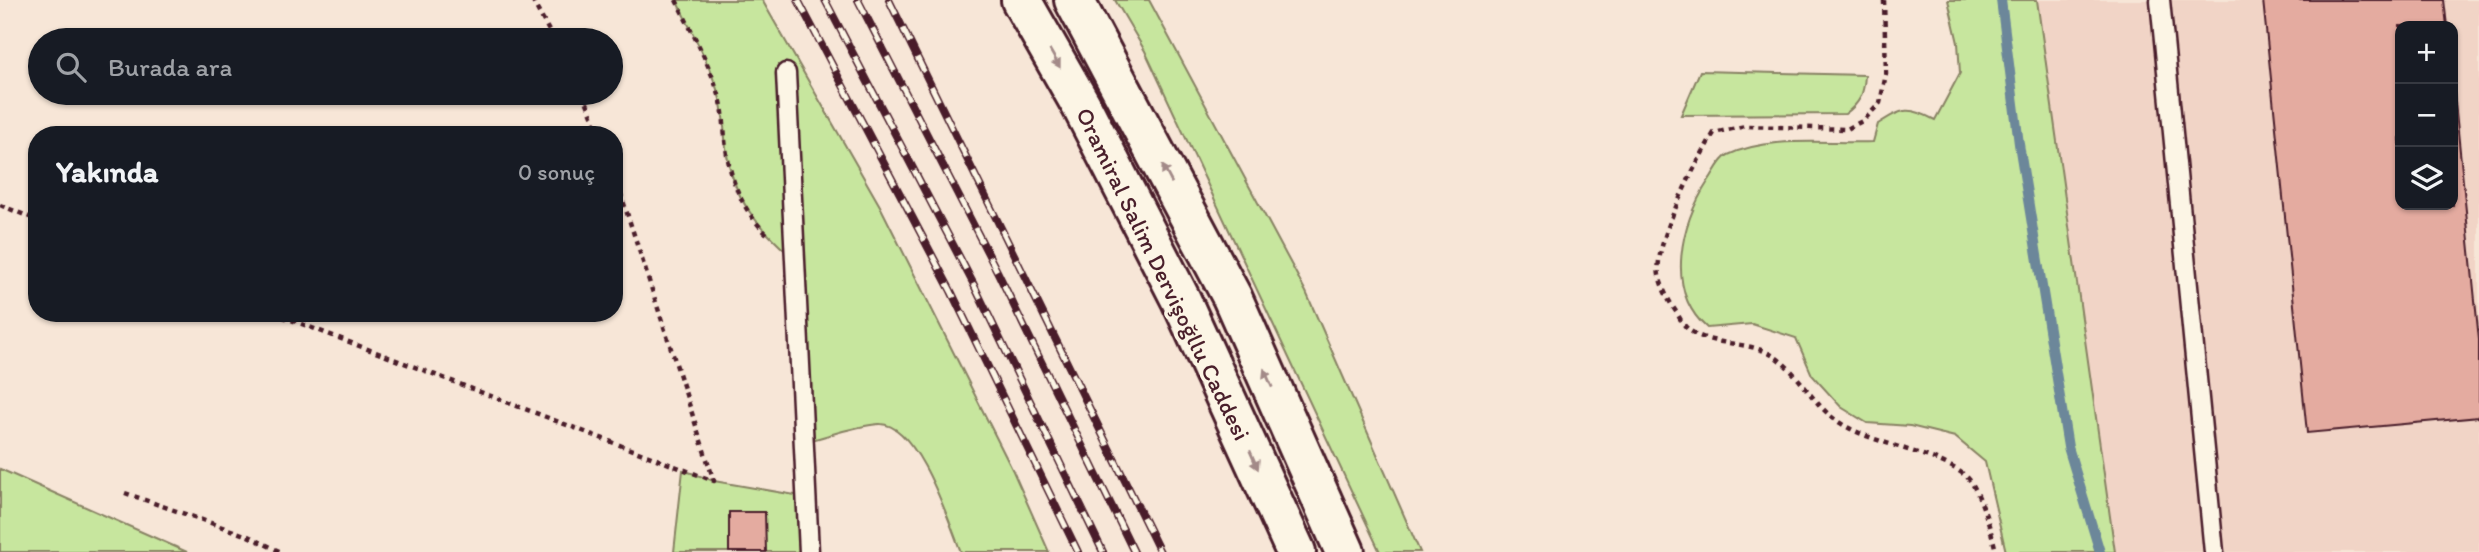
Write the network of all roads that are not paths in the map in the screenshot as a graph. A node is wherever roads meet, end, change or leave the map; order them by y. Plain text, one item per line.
1 (1021, 0) edge
2 (1074, 0) edge
3 (2160, 0) edge
4 (786, 73) dead end
5 (809, 552) edge
6 (1296, 552) edge
7 (1345, 552) edge
8 (2214, 552) edge

1 -> 6 main road, Oramiral Salim Dervişoğllu Caddesi
7 -> 2 main road, Oramiral Salim Dervişoğllu Caddesi
3 - 8 lane
4 - 5 lane

